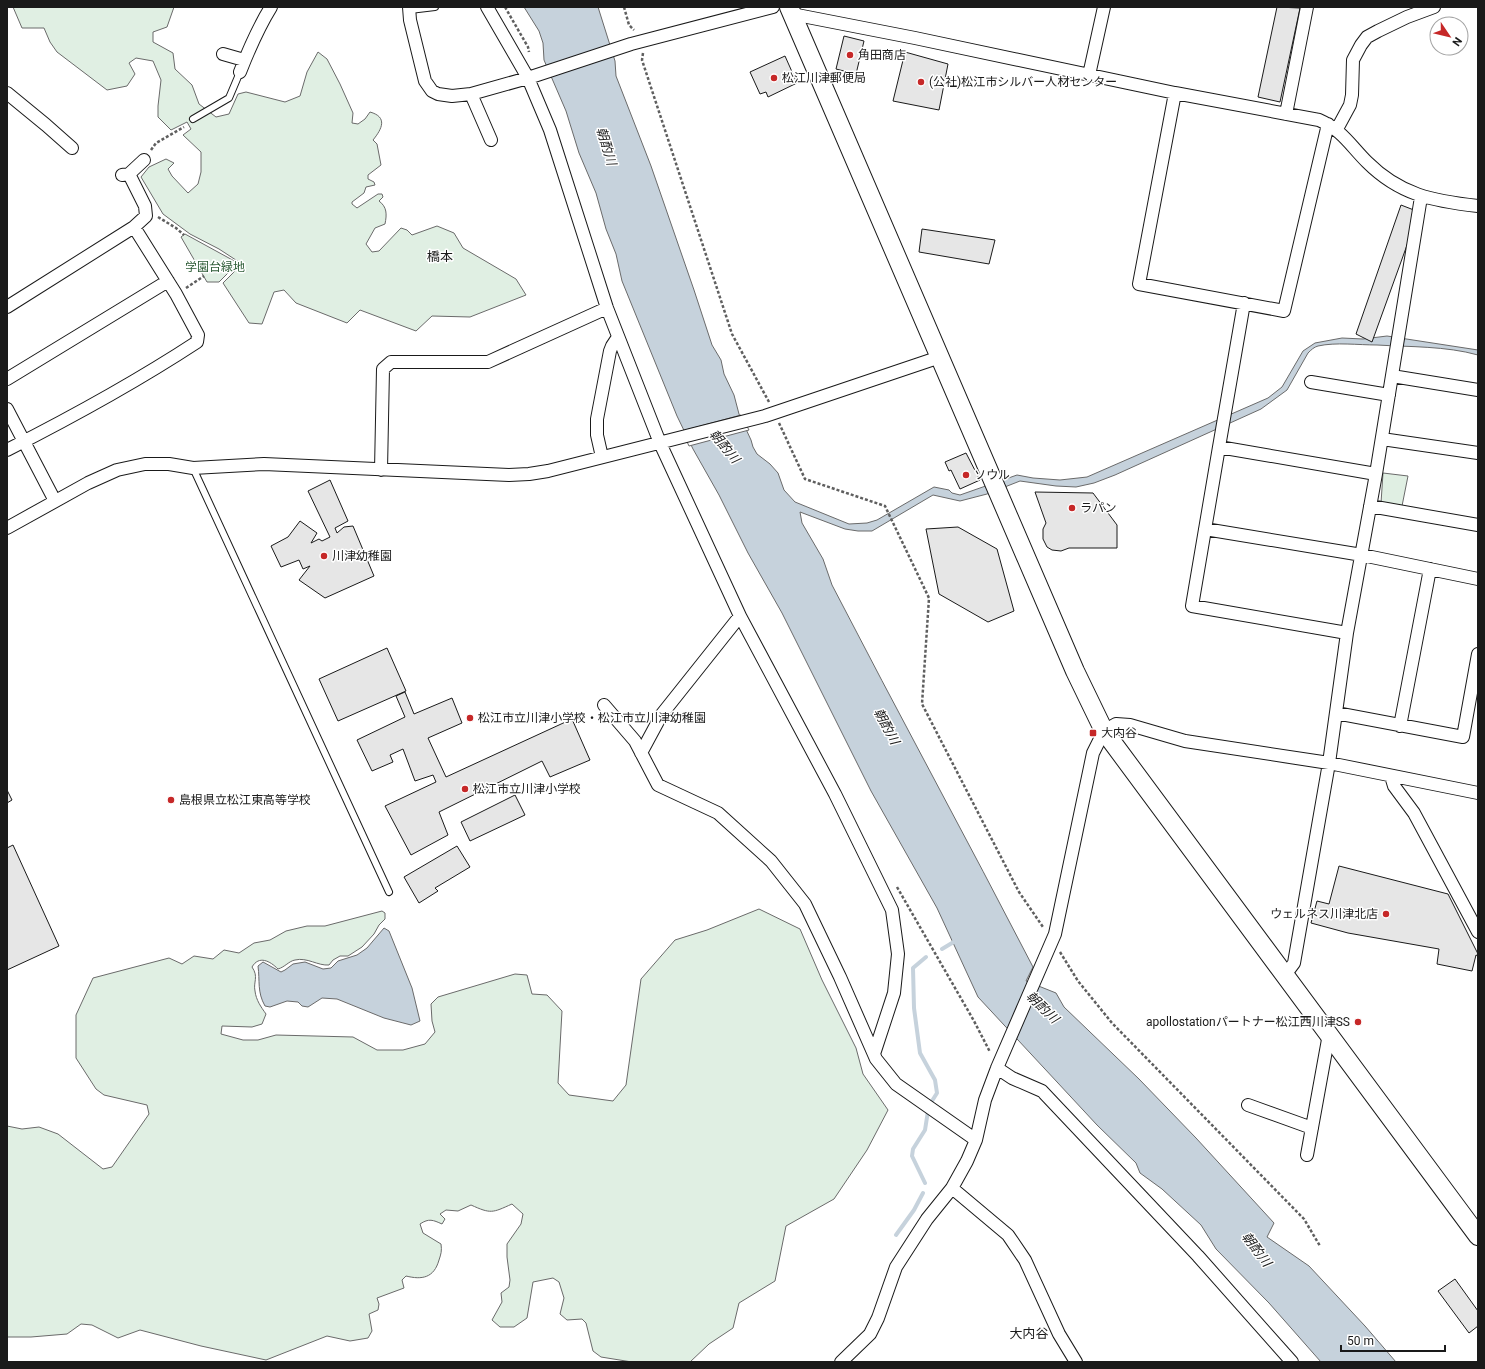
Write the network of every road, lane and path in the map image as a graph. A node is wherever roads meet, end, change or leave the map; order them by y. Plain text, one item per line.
1 (271, 7) edge
2 (435, 7) edge
3 (486, 7) edge
4 (624, 7) edge
5 (773, 7) edge
6 (1104, 7) edge
7 (1308, 7) edge
8 (1434, 7) edge
9 (409, 8) edge
10 (791, 11) edge
11 (644, 41) junction
12 (223, 54) dead end
13 (242, 66) junction
14 (1089, 75) junction
15 (533, 77) junction
16 (7, 93) edge
17 (1175, 93) junction
18 (471, 94) junction
19 (1286, 114) junction
20 (193, 119) dead end
21 (184, 127) dead end
22 (1333, 127) junction
23 (491, 140) dead end
24 (72, 148) dead end
25 (144, 160) joint
26 (1422, 197) junction
27 (1478, 206) edge
28 (146, 216) junction
29 (134, 227) junction
30 (184, 235) dead end
31 (204, 276) dead end
32 (168, 281) junction
33 (176, 294) junction
34 (1244, 303) junction
35 (7, 306) edge
36 (606, 308) junction
37 (618, 337) junction
38 (940, 357) junction
39 (1392, 376) junction
40 (7, 379) edge
41 (1311, 382) dead end
42 (1478, 390) edge
43 (1389, 395) junction
44 (7, 409) edge
45 (770, 414) junction
46 (1382, 439) junction
47 (24, 441) junction
48 (664, 442) junction
49 (1219, 447) junction
50 (7, 450) edge
51 (1478, 453) edge
52 (602, 457) junction
53 (193, 468) junction
54 (381, 470) junction
55 (1376, 474) junction
56 (55, 501) junction
57 (1370, 506) junction
58 (1478, 525) edge
59 (7, 528) edge
60 (1205, 529) junction
61 (1362, 555) junction
62 (1430, 569) junction
63 (1478, 579) edge
64 (740, 616) junction
65 (1347, 633) junction
66 (1478, 654) edge
67 (604, 705) dead end
68 (1336, 713) junction
69 (1400, 726) junction
70 (1104, 731) junction
71 (641, 752) junction
72 (1329, 763) junction
73 (1391, 776) junction
74 (1478, 793) edge
75 (897, 887) dead end
76 (389, 892) dead end
77 (1478, 932) edge
78 (1052, 944) junction
79 (1285, 975) junction
80 (1329, 1034) junction
81 (874, 1054) junction
82 (997, 1068) junction
83 (1248, 1105) dead end
84 (1312, 1128) junction
85 (976, 1140) junction
86 (1307, 1155) dead end
87 (952, 1188) junction
88 (1478, 1236) edge
89 (1320, 1246) dead end
90 (841, 1362) edge
91 (1076, 1362) edge
92 (1292, 1362) edge

1 - 13 street
2 - 9 lane
3 - 15 street
4 - 11 path
5 - 11 street
6 - 14 street
7 - 19 street
8 - 22 street
9 - 18 street
10 - 14 street
10 - 38 street
11 - 15 street
11 - 45 path
12 - 13 street
13 - 20 lane
14 - 17 street
15 - 18 street
15 - 36 street
16 - 24 street
17 - 19 street
17 - 34 street
18 - 23 street
19 - 22 street
21 - 25 path
22 - 26 street
22 - 34 street
25 - 28 street
26 - 27 street
26 - 39 street
28 - 29 street
28 - 30 path
29 - 32 street
29 - 35 street
31 - 33 path
32 - 33 street
32 - 40 street
33 - 47 street
34 - 49 street
36 - 37 street
36 - 54 street
37 - 48 street
37 - 52 street
38 - 45 street
38 - 70 street
39 - 42 street
39 - 43 street
41 - 43 street
43 - 46 street
44 - 47 street
45 - 48 street
45 - 78 path
46 - 51 street
46 - 55 street
47 - 50 street
47 - 56 street
48 - 52 street
48 - 64 street
49 - 55 street
49 - 60 street
52 - 54 street
53 - 54 street
53 - 56 street
53 - 76 lane
55 - 57 street
56 - 59 street
57 - 58 street
57 - 61 street
60 - 61 street
60 - 65 street
61 - 62 street
61 - 65 street
62 - 63 street
62 - 69 street
64 - 71 street
64 - 81 street
65 - 68 street
66 - 69 street
67 - 71 street
68 - 69 street
68 - 72 street
70 - 72 street
70 - 78 street
70 - 79 street
71 - 81 street
72 - 73 street
72 - 79 street
73 - 74 street
73 - 77 street
75 - 82 path
78 - 82 street
78 - 89 path
79 - 80 street
80 - 84 street
80 - 88 street
81 - 85 street
82 - 85 street
82 - 92 street
83 - 84 street
84 - 86 street
85 - 87 street
87 - 90 street
87 - 91 street

